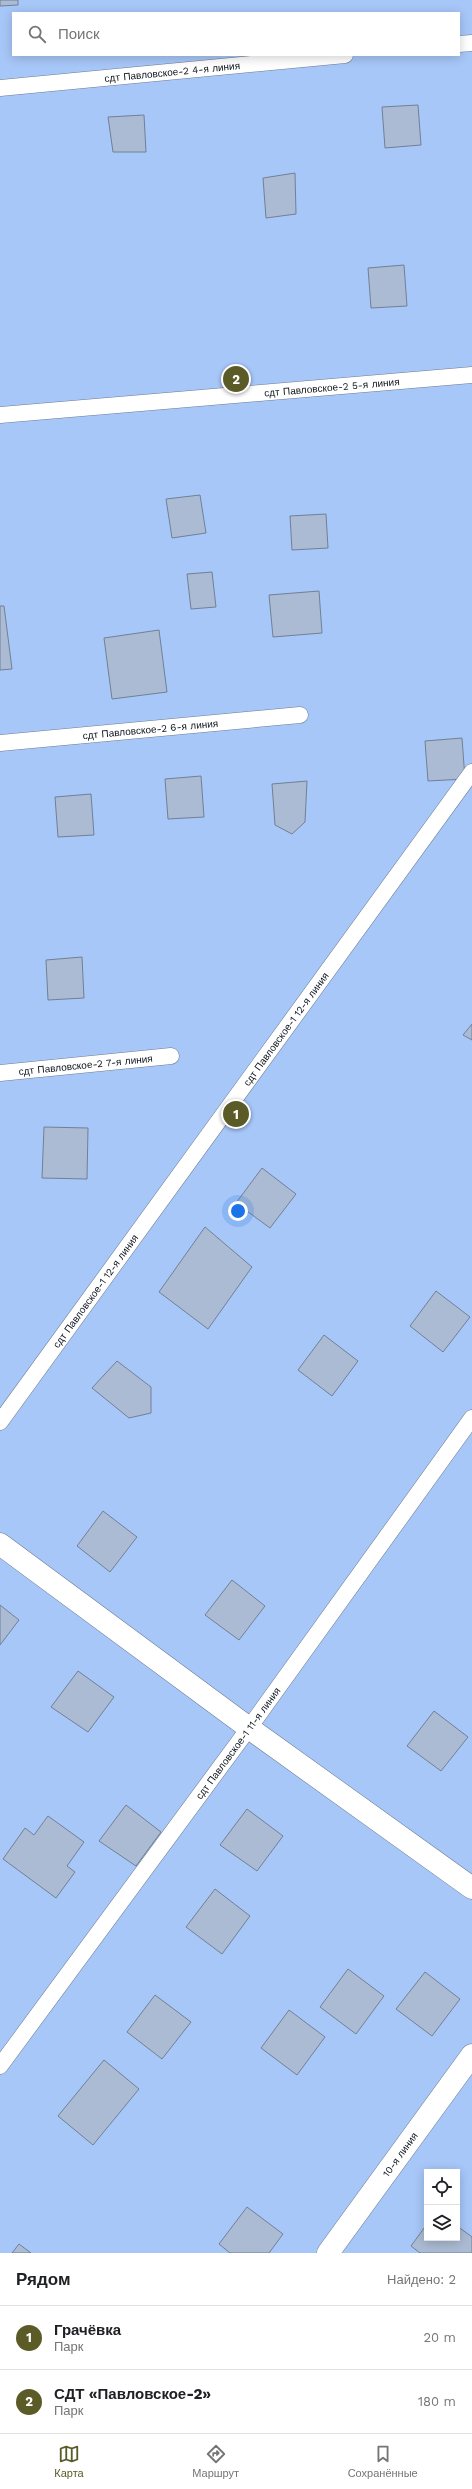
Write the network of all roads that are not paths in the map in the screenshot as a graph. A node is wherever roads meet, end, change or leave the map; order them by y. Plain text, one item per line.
1 (472, 43) edge
2 (460, 44) edge
3 (335, 56) edge
4 (0, 88) edge
5 (472, 375) edge
6 (0, 415) edge
7 (300, 715) dead end
8 (0, 743) edge
9 (472, 772) edge
10 (171, 1056) dead end
11 (0, 1073) edge
12 (472, 1418) edge
13 (0, 1422) edge
14 (0, 1544) edge
15 (249, 1728) junction
16 (472, 1888) edge
17 (472, 2055) edge
18 (0, 2066) edge
19 (328, 2253) edge

1 - 2 lane
3 - 4 lane, сдт Павловское-2 4-я линия
5 - 6 lane, сдт Павловское-2 5-я линия
7 - 8 lane, сдт Павловское-2 6-я линия
9 - 13 lane, сдт Павловское-1 12-я линия
10 - 11 lane, сдт Павловское-2 7-я линия
12 - 15 lane, сдт Павловское-1 11-я линия
14 - 15 street
15 - 16 street
15 - 18 lane, сдт Павловское-1 11-я линия
17 - 19 street, 10-я линия

